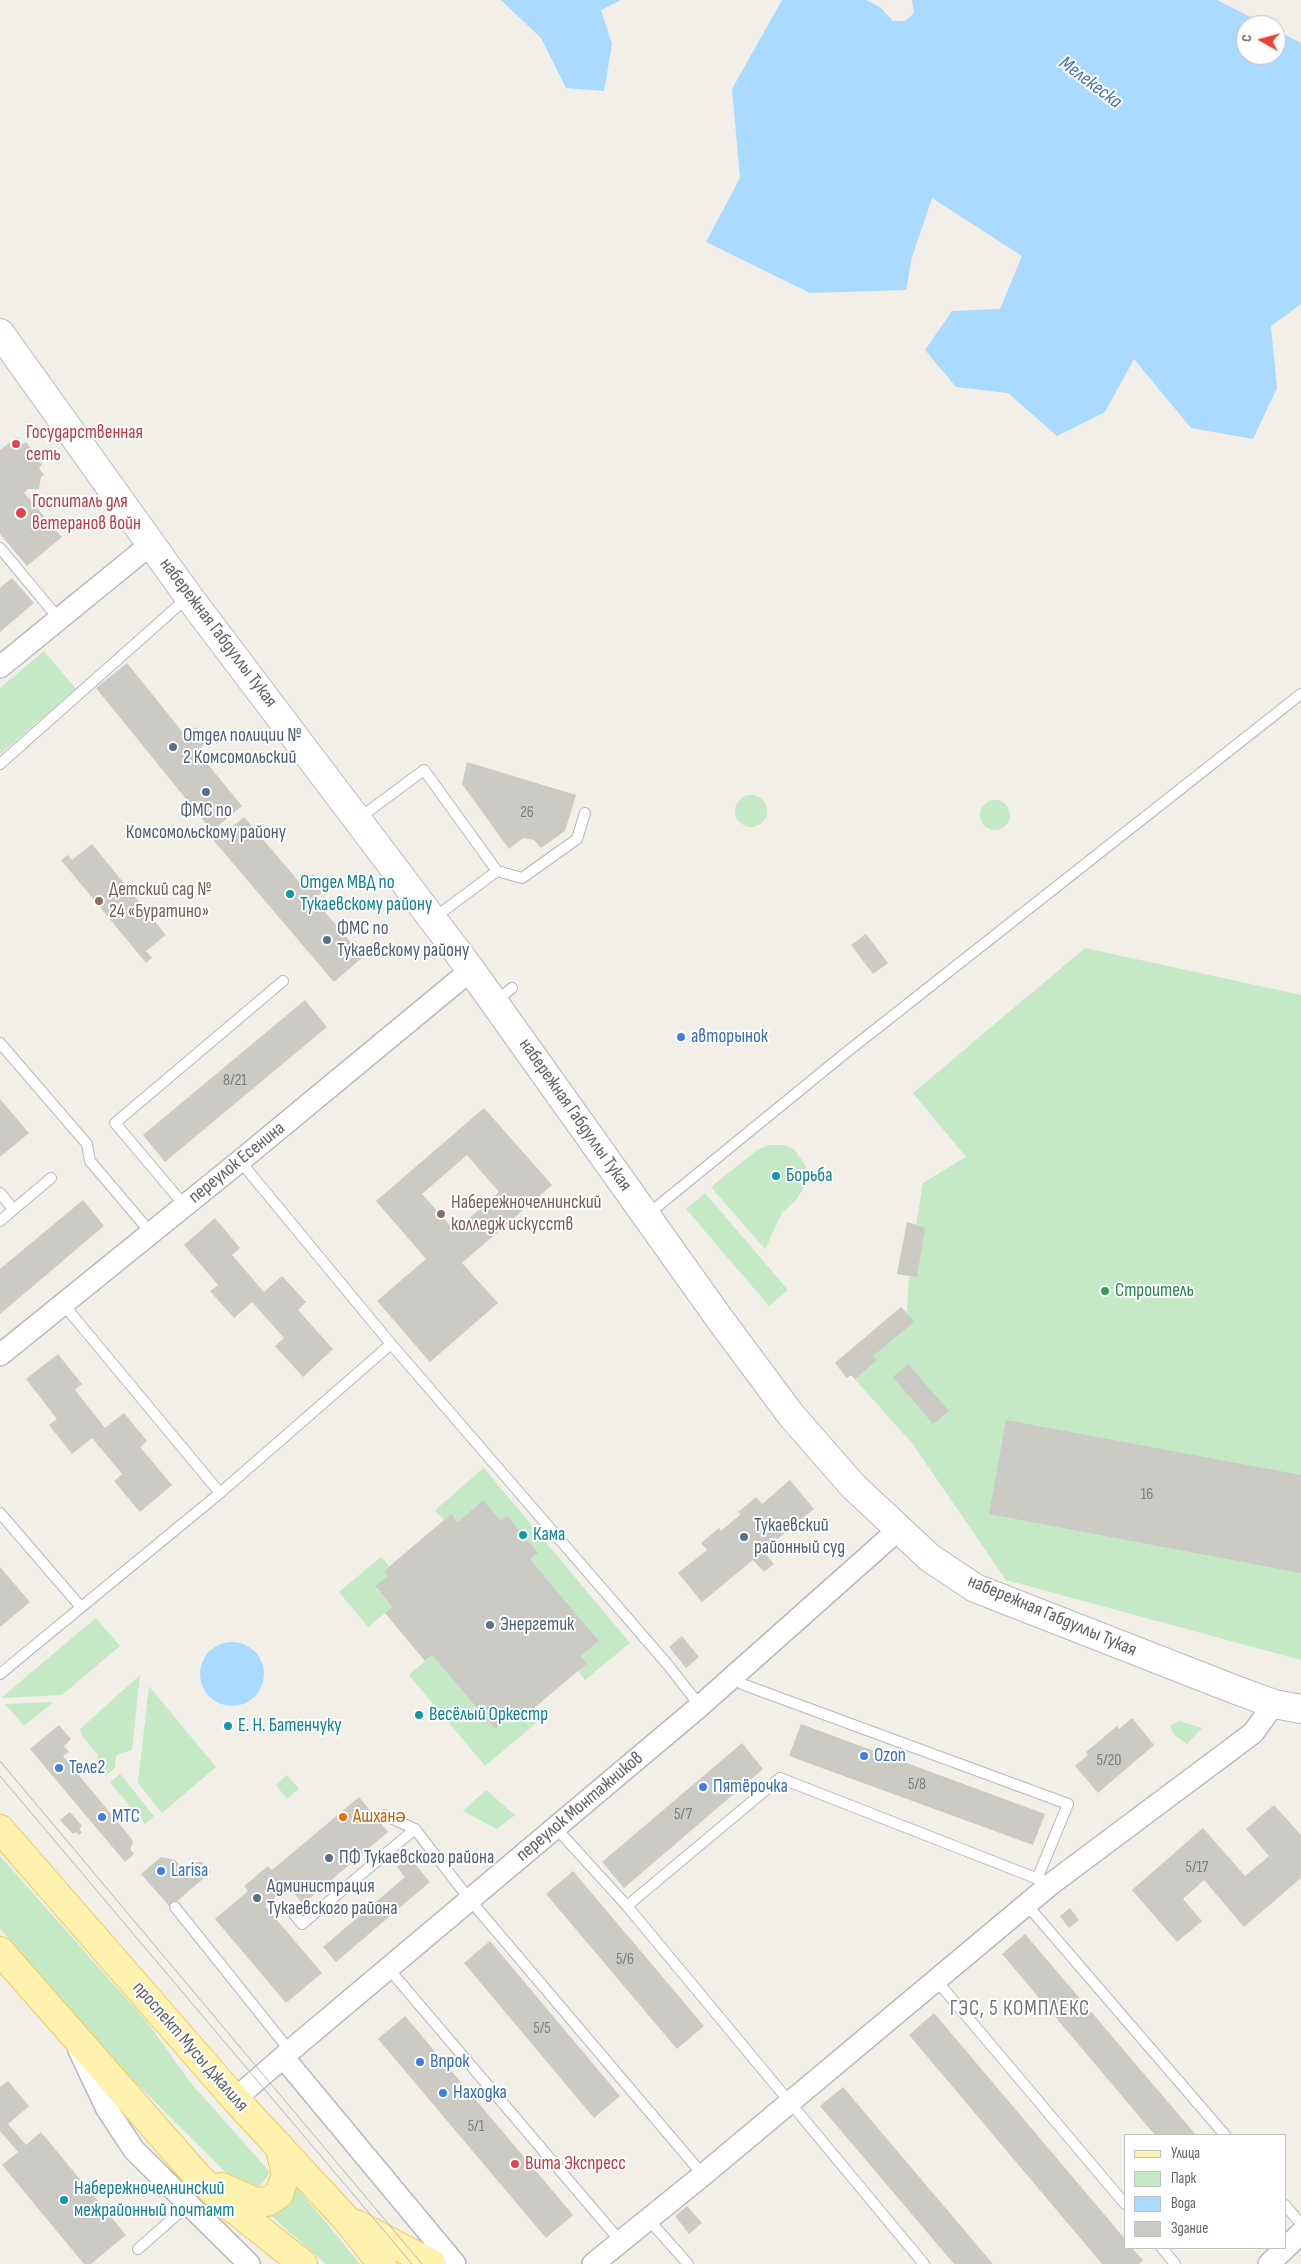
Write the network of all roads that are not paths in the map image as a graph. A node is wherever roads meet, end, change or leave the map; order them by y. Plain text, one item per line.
1 (0, 333) edge
2 (151, 544) junction
3 (0, 548) edge
4 (189, 596) junction
5 (59, 619) junction
6 (0, 667) edge
7 (1301, 694) edge
8 (0, 764) edge
9 (585, 813) dead end
10 (358, 819) junction
11 (497, 871) junction
12 (433, 919) junction
13 (472, 970) junction
14 (283, 982) dead end
15 (0, 1043) edge
16 (240, 1161) junction
17 (51, 1178) dead end
18 (0, 1193) edge
19 (185, 1206) junction
20 (14, 1209) junction
21 (646, 1216) junction
22 (0, 1221) edge
23 (151, 1233) junction
24 (64, 1304) junction
25 (391, 1344) junction
26 (0, 1355) edge
27 (220, 1493) junction
28 (0, 1514) edge
29 (898, 1530) junction
30 (80, 1606) junction
31 (0, 1674) edge
32 (742, 1684) dead end
33 (1274, 1704) junction
34 (700, 1706) junction
35 (1301, 1709) edge
36 (384, 1815) dead end
37 (556, 1828) junction
38 (0, 1829) edge
39 (415, 1829) junction
40 (1044, 1882) junction
41 (470, 1900) junction
42 (627, 1906) junction
43 (1027, 1906) junction
44 (175, 1907) dead end
45 (290, 1909) dead end
46 (5, 1965) edge
47 (388, 1968) junction
48 (937, 1981) junction
49 (72, 2033) junction
50 (286, 2054) junction
51 (235, 2099) junction
52 (790, 2101) junction
53 (1224, 2134) edge
54 (279, 2146) junction
55 (704, 2175) junction
56 (199, 2178) junction
57 (1124, 2203) edge
58 (188, 2205) junction
59 (1286, 2206) edge
60 (347, 2220) junction
61 (649, 2220) junction
62 (1301, 2224) edge
63 (1301, 2233) edge
64 (621, 2242) junction
65 (1286, 2248) edge
66 (138, 2249) dead end
67 (1163, 2249) edge
68 (1284, 2249) edge
69 (249, 2264) edge
70 (303, 2264) edge
71 (382, 2264) edge
72 (432, 2264) edge
73 (455, 2264) edge
74 (593, 2264) edge
75 (688, 2264) edge
76 (924, 2264) edge
77 (1175, 2264) edge
78 (1269, 2264) edge

1 - 2 main road, набережная Габдуллы Тукая
2 - 4 main road, набережная Габдуллы Тукая
2 - 5 street
3 - 5 lane
4 - 8 lane
4 - 10 main road, набережная Габдуллы Тукая
5 - 6 street
7 - 21 lane
9 - 11 lane
10 - 11 lane
10 - 12 main road, набережная Габдуллы Тукая
11 - 12 lane
12 - 13 main road, набережная Габдуллы Тукая
13 - 16 street, переулок Есенина
13 - 21 main road, набережная Габдуллы Тукая
14 - 19 lane
15 - 23 lane
16 - 19 street, переулок Есенина
16 - 25 lane
17 - 20 lane
18 - 20 lane
19 - 23 street, переулок Есенина
20 - 22 lane
21 - 29 main road, набережная Габдуллы Тукая
23 - 24 street, переулок Есенина
24 - 26 street, переулок Есенина
24 - 27 lane
25 - 27 lane
25 - 34 lane
27 - 30 lane
28 - 30 lane
29 - 33 main road, набережная Габдуллы Тукая
29 - 34 street, переулок Монтажников
30 - 31 lane
32 - 40 lane
33 - 35 main road, набережная Габдуллы Тукая
33 - 40 street
34 - 37 street, переулок Монтажников
36 - 39 lane
37 - 41 street, переулок Монтажников
37 - 42 lane
38 - 51 main road, проспект Мусы Джалиля
39 - 41 lane
39 - 45 lane
40 - 42 lane
40 - 43 street
41 - 47 street, переулок Монтажников
41 - 55 lane
42 - 52 lane
43 - 48 street
43 - 53 lane
44 - 50 lane
46 - 49 main road
47 - 50 street, переулок Монтажников
47 - 64 lane
48 - 52 street
48 - 57 lane
49 - 56 main road
49 - 58 street
50 - 51 street, переулок Монтажников
50 - 73 street
51 - 54 main road, проспект Мусы Джалиля
52 - 55 street
52 - 76 lane
54 - 56 main road
54 - 60 main road, проспект Мусы Джалиля
55 - 61 street
56 - 70 main road
58 - 66 lane
58 - 69 street
59 - 62 lane
60 - 71 main road, проспект Мусы Джалиля
60 - 72 main road
61 - 64 street
61 - 75 lane
63 - 65 street
64 - 74 street
67 - 77 lane
68 - 78 street

